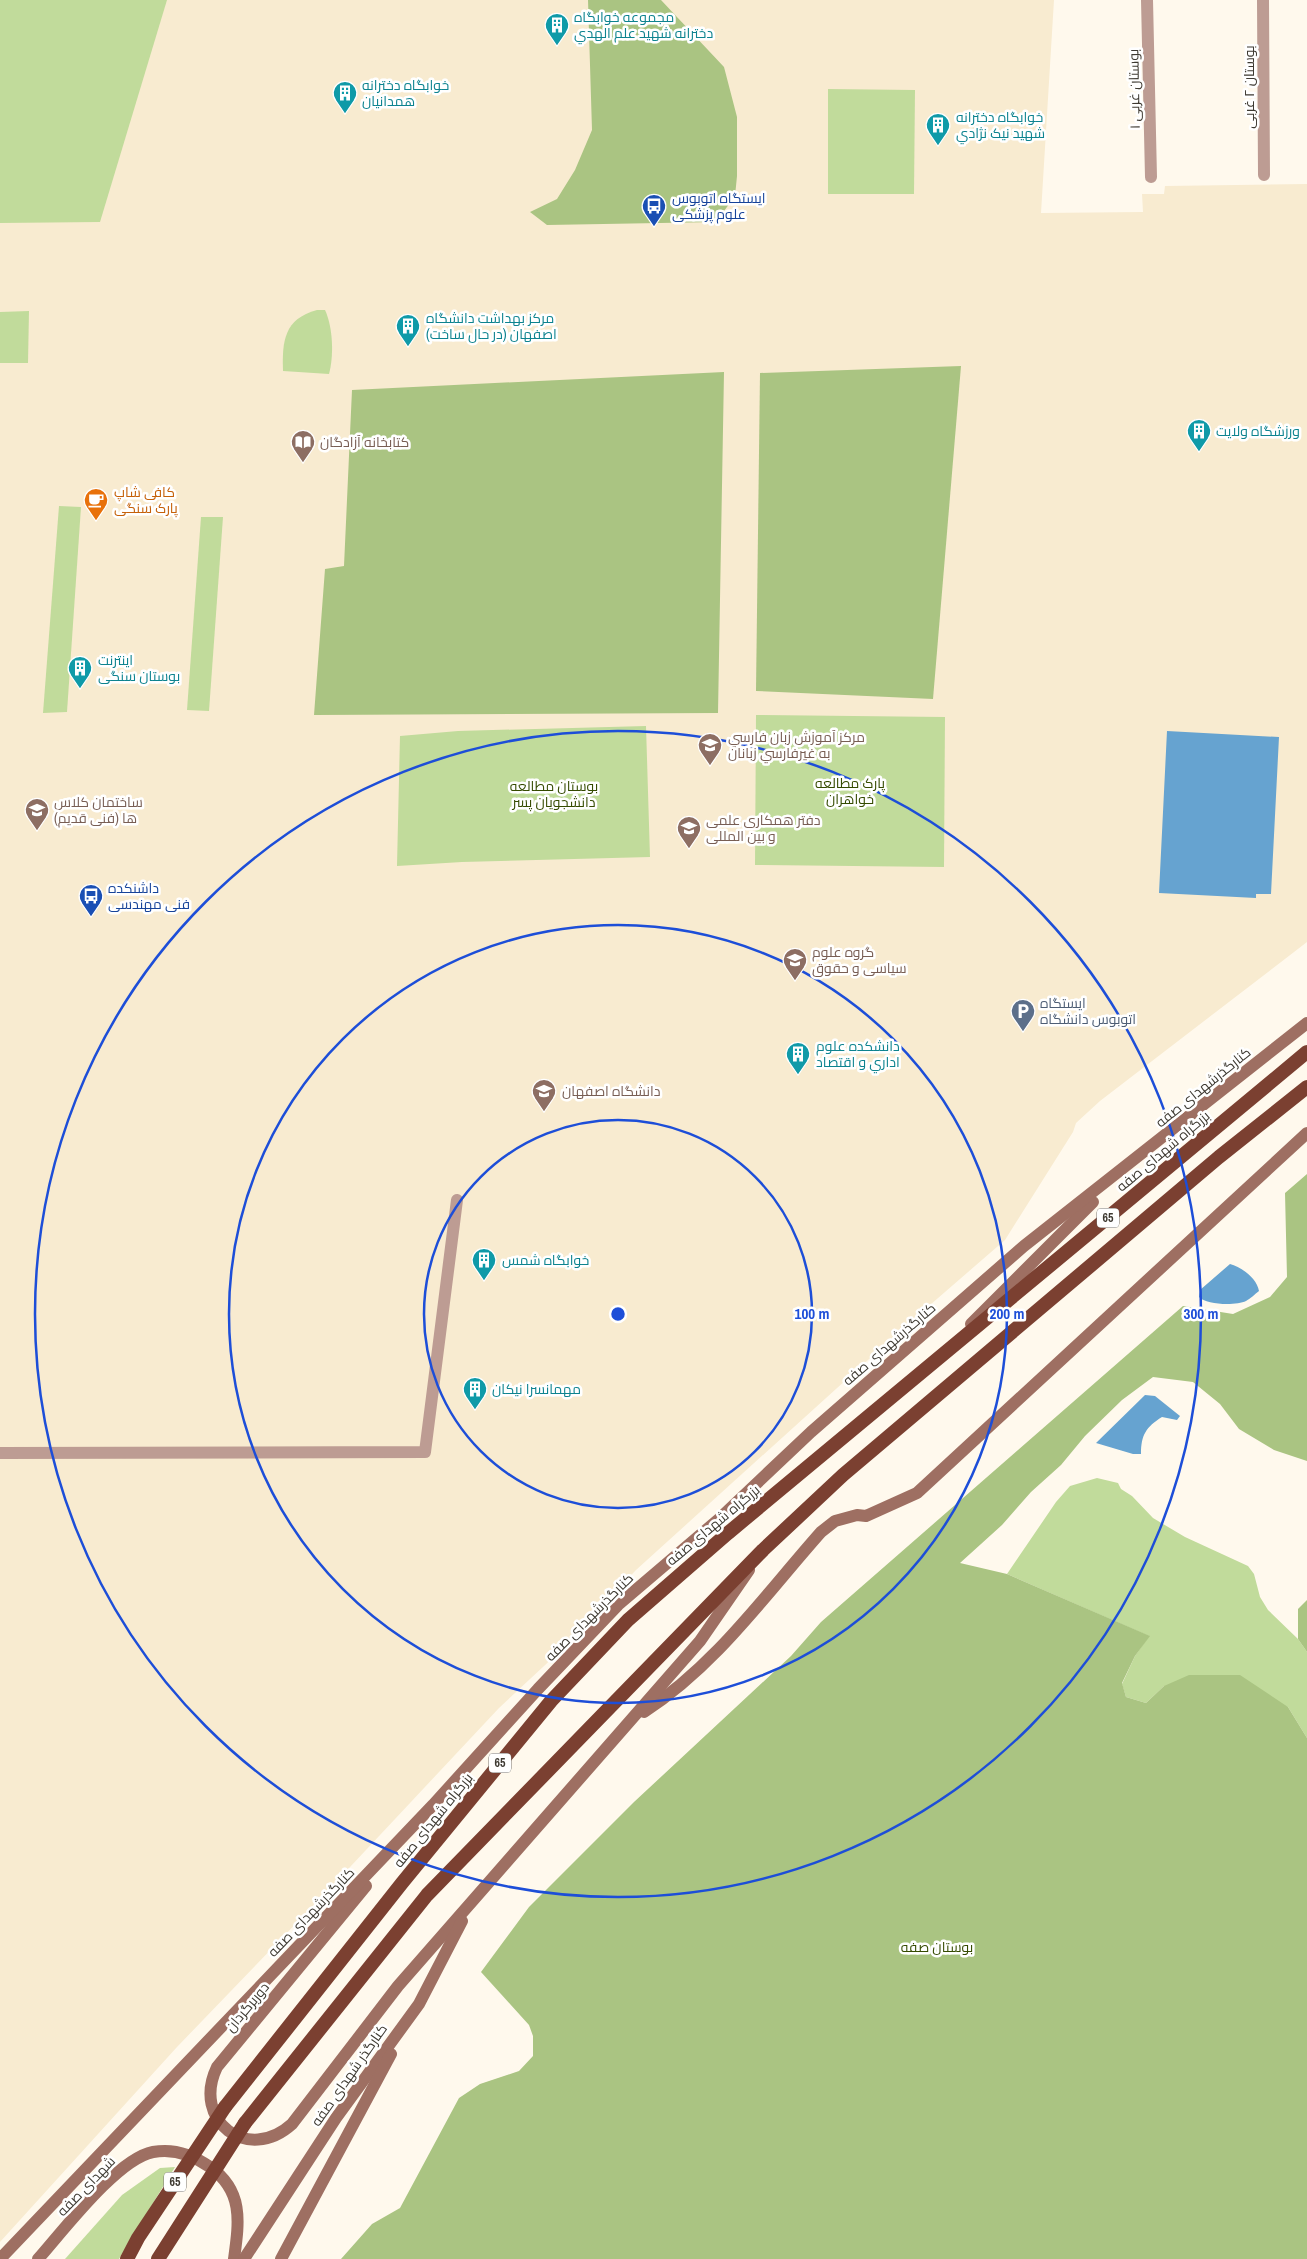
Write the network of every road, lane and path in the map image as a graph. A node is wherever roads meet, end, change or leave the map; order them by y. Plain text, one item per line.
1 (1147, 0) edge
2 (1263, 0) edge
3 (1264, 174) dead end
4 (1150, 176) dead end
5 (1307, 1023) edge
6 (1307, 1032) edge
7 (1307, 1052) edge
8 (1307, 1087) edge
9 (1307, 1133) edge
10 (1147, 1151) junction
11 (1130, 1164) junction
12 (457, 1200) dead end
13 (908, 1384) junction
14 (0, 1454) edge
15 (763, 1550) junction
16 (632, 1720) junction
17 (433, 1805) junction
18 (471, 1903) junction
19 (419, 2004) junction
20 (0, 2259) edge
21 (38, 2259) edge
22 (127, 2259) edge
23 (158, 2259) edge
24 (234, 2259) edge
25 (244, 2259) edge
26 (281, 2259) edge

1 - 4 street, بوستان غربی ۱
2 - 3 street, بوستان ۲ غربی
5 - 10 main road, کنارگذرشهدای صفه
6 - 10 main road
7 - 13 highway, بزرگراه شهدای صفه / 65
8 - 15 highway, 65
9 - 16 main road
10 - 11 main road, کنارگذرشهدای صفه
11 - 13 main road
11 - 17 main road, کنارگذرشهدای صفه
12 - 14 street
13 - 22 highway, بزرگراه شهدای صفه / 65, bridge
15 - 16 main road
15 - 23 highway, 65, bridge
16 - 18 main road
17 - 18 main road, دوربرگردان
17 - 20 main road, کنارگذرشهدای صفه
18 - 19 main road, کنارگذر شهدای صفه
19 - 25 main road, کنارگذر شهدای صفه
19 - 26 main road
21 - 24 main road, شهدای صفه

